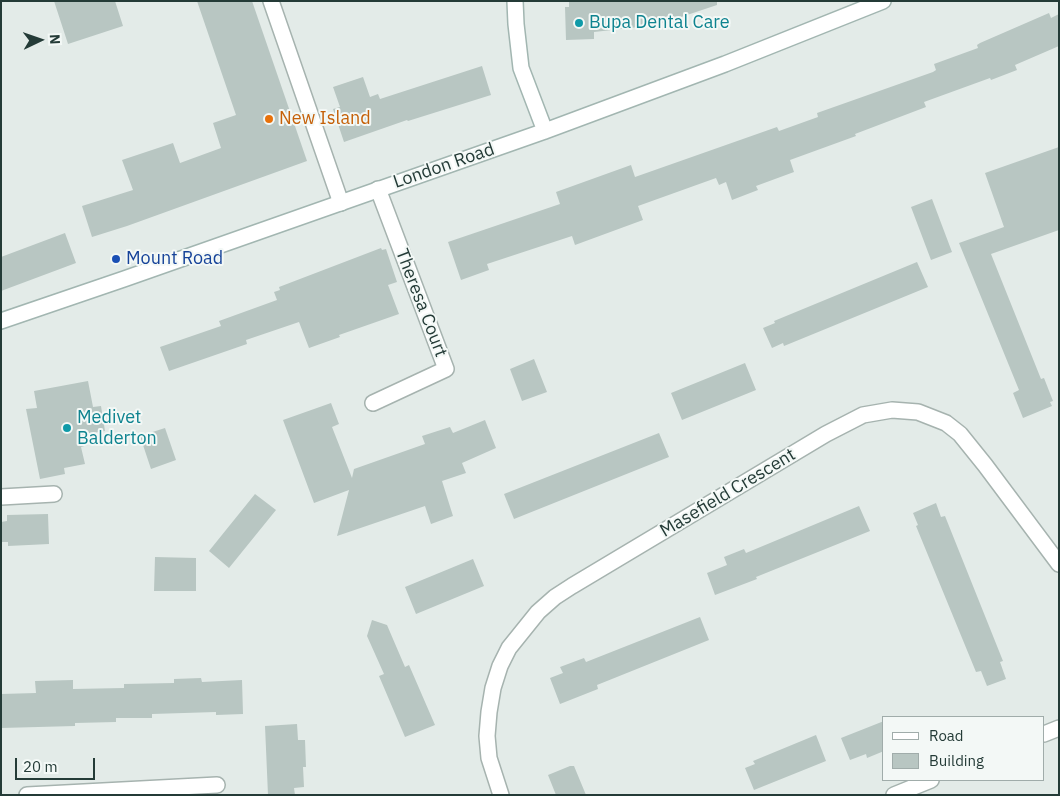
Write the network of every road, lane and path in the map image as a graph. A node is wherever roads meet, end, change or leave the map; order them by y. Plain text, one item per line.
1 (272, 1) edge
2 (515, 1) edge
3 (883, 1) edge
4 (545, 131) junction
5 (378, 189) junction
6 (340, 203) junction
7 (1, 321) edge
8 (373, 403) dead end
9 (54, 494) dead end
10 (1, 497) edge
11 (1059, 564) edge
12 (1059, 728) edge
13 (1045, 734) edge
14 (929, 781) edge
15 (217, 784) dead end
16 (27, 795) edge
17 (501, 795) edge
18 (894, 795) edge

1 - 6 street
2 - 4 street
3 - 4 street, London Road
4 - 5 street, London Road
5 - 6 street, London Road
5 - 8 street, Theresa Court
6 - 7 street, London Road
9 - 10 street
11 - 17 street, Masefield Crescent
12 - 13 street
14 - 18 street
15 - 16 street

